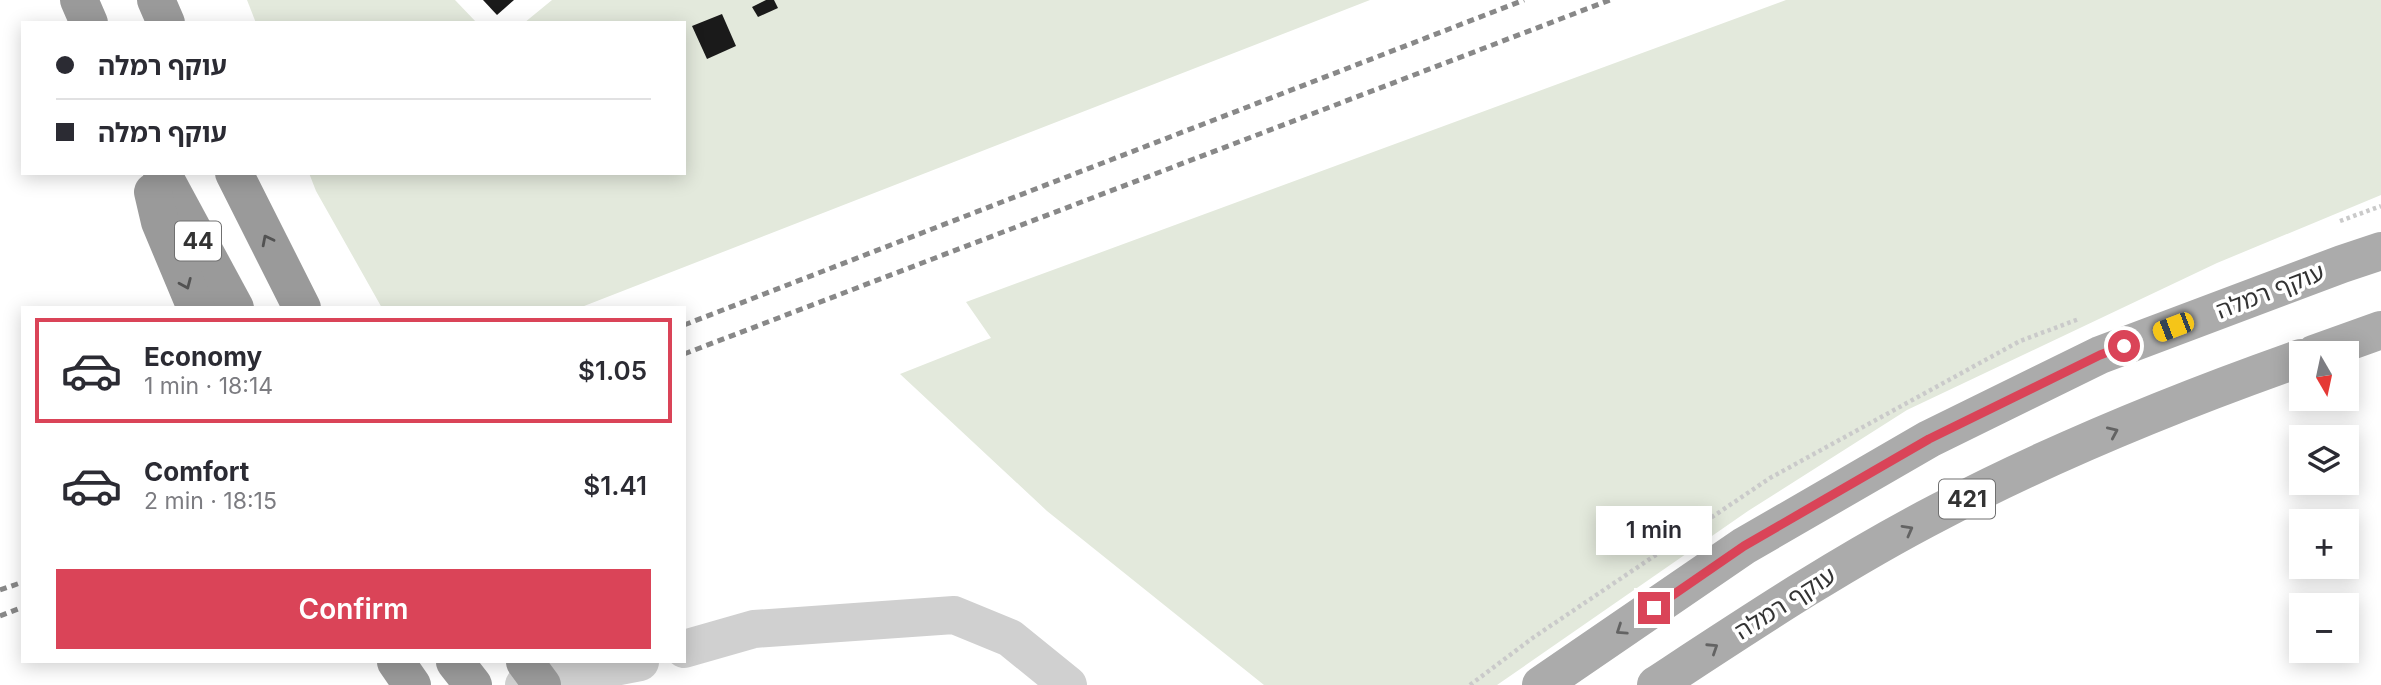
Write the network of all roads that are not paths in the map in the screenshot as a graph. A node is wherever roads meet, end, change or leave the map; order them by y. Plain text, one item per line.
1 (79, 0) edge
2 (156, 0) edge
3 (88, 21) edge
4 (165, 21) edge
5 (149, 175) edge
6 (163, 175) edge
7 (235, 175) edge
8 (2381, 251) edge
9 (300, 304) edge
10 (195, 306) edge
11 (234, 306) edge
12 (2381, 330) edge
13 (2350, 341) edge
14 (2289, 363) edge
15 (686, 648) edge
16 (397, 663) edge
17 (456, 663) edge
18 (526, 663) edge
19 (635, 663) edge
20 (412, 685) edge
21 (473, 685) edge
22 (524, 685) edge
23 (542, 685) edge
24 (1068, 685) edge
25 (1541, 685) edge
26 (1656, 685) edge

1 - 3 highway
2 - 4 highway
5 -> 10 highway
6 - 11 highway, 44
9 -> 7 highway, 44
8 -> 25 main road, עוקף רמלה
12 - 13 main road
26 -> 14 main road, עוקף רמלה / 421
15 - 24 street
16 - 20 highway
17 - 21 highway
18 - 23 highway
19 - 22 street

